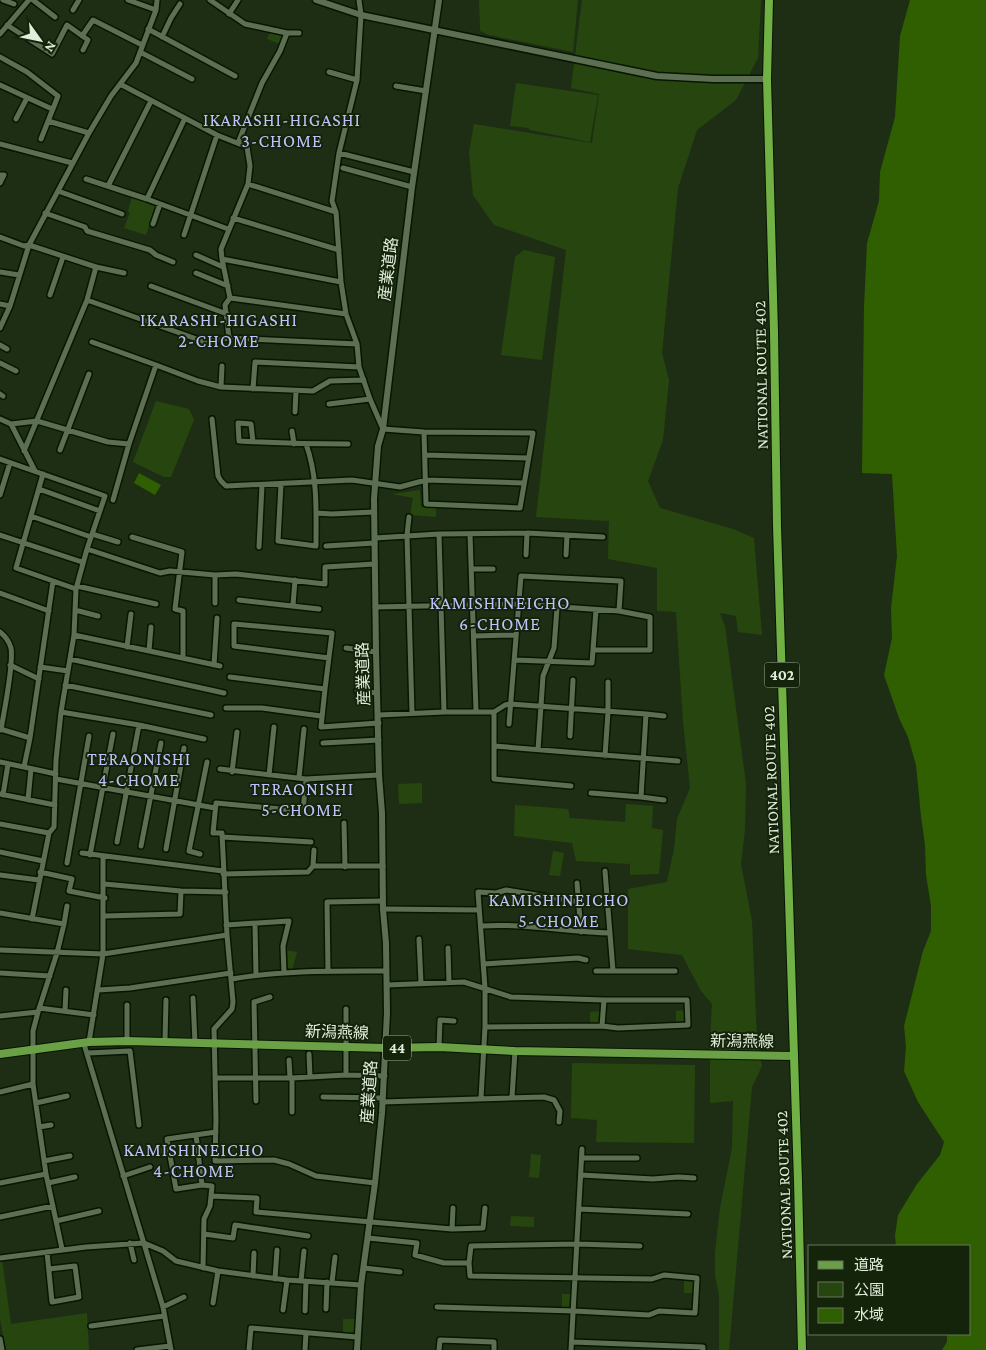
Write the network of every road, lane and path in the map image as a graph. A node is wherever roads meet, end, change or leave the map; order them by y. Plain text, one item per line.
1 (3, 0) edge
2 (31, 0) edge
3 (80, 0) edge
4 (128, 0) edge
5 (157, 0) edge
6 (210, 0) edge
7 (238, 0) edge
8 (316, 0) edge
9 (360, 0) edge
10 (439, 0) edge
11 (769, 0) edge
12 (218, 2) edge
13 (14, 4) dead end
14 (180, 4) dead end
15 (72, 10) dead end
16 (156, 10) junction
17 (229, 14) junction
18 (361, 15) junction
19 (55, 17) dead end
20 (7, 25) junction
21 (148, 30) junction
22 (435, 30) junction
23 (287, 33) junction
24 (299, 33) dead end
25 (0, 34) edge
26 (82, 36) junction
27 (162, 37) junction
28 (142, 45) junction
29 (83, 50) dead end
30 (140, 52) junction
31 (0, 57) edge
32 (329, 72) dead end
33 (235, 76) dead end
34 (192, 79) dead end
35 (767, 79) junction
36 (358, 80) junction
37 (120, 84) junction
38 (0, 85) edge
39 (396, 86) dead end
40 (426, 91) junction
41 (27, 98) junction
42 (151, 101) junction
43 (52, 109) junction
44 (184, 118) junction
45 (16, 119) dead end
46 (48, 121) junction
47 (89, 133) junction
48 (217, 135) junction
49 (41, 139) dead end
50 (238, 143) junction
51 (0, 144) edge
52 (339, 152) junction
53 (72, 164) junction
54 (343, 168) dead end
55 (414, 172) junction
56 (0, 175) edge
57 (86, 179) dead end
58 (0, 183) edge
59 (248, 184) junction
60 (108, 186) junction
61 (412, 187) junction
62 (58, 190) junction
63 (147, 199) junction
64 (160, 204) junction
65 (336, 212) junction
66 (45, 213) junction
67 (122, 214) dead end
68 (191, 215) junction
69 (233, 218) junction
70 (153, 224) dead end
71 (228, 229) junction
72 (184, 235) dead end
73 (0, 237) edge
74 (29, 245) junction
75 (339, 250) junction
76 (196, 256) dead end
77 (64, 257) junction
78 (222, 259) junction
79 (173, 262) dead end
80 (96, 267) junction
81 (223, 267) junction
82 (0, 272) edge
83 (124, 273) dead end
84 (196, 273) dead end
85 (19, 275) junction
86 (340, 282) junction
87 (151, 286) dead end
88 (228, 286) junction
89 (50, 295) dead end
90 (230, 298) junction
91 (87, 300) junction
92 (0, 304) edge
93 (10, 306) junction
94 (227, 314) junction
95 (346, 314) junction
96 (0, 328) edge
97 (229, 338) junction
98 (92, 342) dead end
99 (357, 344) junction
100 (0, 345) edge
101 (7, 349) dead end
102 (0, 363) edge
103 (156, 366) junction
104 (222, 366) dead end
105 (359, 367) junction
106 (16, 371) dead end
107 (90, 374) dead end
108 (364, 380) junction
109 (221, 387) junction
110 (253, 389) junction
111 (296, 391) junction
112 (370, 399) junction
113 (329, 404) dead end
114 (295, 412) dead end
115 (0, 419) edge
116 (212, 419) dead end
117 (37, 421) junction
118 (11, 424) junction
119 (383, 429) junction
120 (67, 430) junction
121 (292, 431) dead end
122 (424, 432) junction
123 (253, 442) junction
124 (129, 444) junction
125 (294, 444) junction
126 (306, 444) junction
127 (348, 444) dead end
128 (60, 450) dead end
129 (24, 451) junction
130 (425, 455) junction
131 (528, 458) junction
132 (0, 459) edge
133 (10, 463) junction
134 (36, 472) junction
135 (43, 474) junction
136 (426, 480) junction
137 (315, 482) junction
138 (524, 483) junction
139 (281, 484) junction
140 (376, 484) junction
141 (262, 485) junction
142 (39, 489) junction
143 (0, 495) edge
144 (113, 500) dead end
145 (100, 511) junction
146 (374, 512) junction
147 (316, 513) junction
148 (31, 516) junction
149 (409, 517) dead end
150 (527, 533) junction
151 (439, 534) junction
152 (470, 534) junction
153 (0, 535) edge
154 (408, 535) junction
155 (567, 535) junction
156 (91, 536) junction
157 (132, 537) dead end
158 (603, 537) dead end
159 (375, 540) junction
160 (118, 542) dead end
161 (23, 543) junction
162 (326, 546) dead end
163 (259, 547) dead end
164 (86, 549) junction
165 (526, 555) dead end
166 (566, 555) dead end
167 (82, 562) junction
168 (375, 564) junction
169 (492, 568) dead end
170 (472, 569) junction
171 (180, 572) junction
172 (215, 575) junction
173 (295, 580) junction
174 (53, 581) junction
175 (77, 587) junction
176 (0, 593) edge
177 (239, 600) dead end
178 (215, 603) dead end
179 (156, 604) dead end
180 (473, 604) junction
181 (519, 604) junction
182 (293, 605) junction
183 (440, 605) junction
184 (409, 606) junction
185 (375, 607) junction
186 (557, 608) junction
187 (319, 609) dead end
188 (75, 610) junction
189 (596, 610) junction
190 (49, 611) junction
191 (618, 611) junction
192 (132, 614) dead end
193 (98, 616) dead end
194 (216, 618) dead end
195 (151, 627) dead end
196 (0, 632) edge
197 (74, 635) junction
198 (515, 635) junction
199 (474, 636) junction
200 (127, 647) junction
201 (346, 648) dead end
202 (594, 650) junction
203 (149, 651) junction
204 (376, 652) junction
205 (183, 658) junction
206 (329, 658) junction
207 (70, 659) junction
208 (515, 660) junction
209 (550, 661) junction
210 (10, 665) junction
211 (40, 667) junction
212 (68, 672) junction
213 (230, 677) dead end
214 (38, 679) junction
215 (573, 680) dead end
216 (608, 682) dead end
217 (65, 685) junction
218 (325, 689) junction
219 (357, 691) dead end
220 (224, 693) dead end
221 (377, 693) junction
222 (510, 704) junction
223 (540, 707) junction
224 (226, 708) dead end
225 (572, 708) junction
226 (61, 712) junction
227 (444, 712) junction
228 (476, 712) junction
229 (494, 712) junction
230 (608, 712) junction
231 (412, 713) junction
232 (646, 714) junction
233 (212, 715) dead end
234 (379, 715) junction
235 (322, 716) junction
236 (664, 716) dead end
237 (378, 723) junction
238 (509, 724) dead end
239 (139, 725) junction
240 (274, 727) dead end
241 (1, 729) edge
242 (304, 729) dead end
243 (237, 732) dead end
244 (113, 734) dead end
245 (89, 736) dead end
246 (570, 736) dead end
247 (30, 738) junction
248 (204, 739) dead end
249 (379, 740) junction
250 (323, 743) dead end
251 (161, 744) dead end
252 (494, 746) junction
253 (184, 748) dead end
254 (538, 750) junction
255 (604, 756) junction
256 (643, 758) junction
257 (678, 761) dead end
258 (0, 762) edge
259 (207, 762) dead end
260 (8, 764) junction
261 (24, 767) junction
262 (31, 769) junction
263 (220, 769) dead end
264 (232, 772) junction
265 (269, 775) junction
266 (379, 776) junction
267 (56, 777) junction
268 (299, 778) junction
269 (306, 779) junction
270 (81, 783) junction
271 (571, 786) dead end
272 (103, 788) junction
273 (126, 792) junction
274 (591, 793) dead end
275 (2, 794) edge
276 (150, 797) junction
277 (640, 797) junction
278 (28, 800) junction
279 (174, 800) junction
280 (664, 800) dead end
281 (55, 806) junction
282 (198, 806) junction
283 (216, 808) junction
284 (344, 823) dead end
285 (0, 824) edge
286 (50, 833) junction
287 (222, 837) junction
288 (117, 842) dead end
289 (311, 842) dead end
290 (141, 846) dead end
291 (166, 849) dead end
292 (314, 850) dead end
293 (0, 852) edge
294 (82, 853) dead end
295 (200, 854) dead end
296 (90, 855) junction
297 (103, 857) junction
298 (44, 861) junction
299 (66, 863) dead end
300 (313, 866) junction
301 (382, 866) junction
302 (345, 867) junction
303 (605, 871) dead end
304 (40, 872) junction
305 (223, 872) junction
306 (0, 875) edge
307 (39, 880) junction
308 (577, 883) dead end
309 (104, 884) junction
310 (181, 891) junction
311 (226, 892) junction
312 (104, 898) junction
313 (383, 901) junction
314 (579, 902) junction
315 (67, 906) dead end
316 (383, 909) junction
317 (479, 910) junction
318 (0, 913) edge
319 (104, 916) junction
320 (32, 919) junction
321 (64, 924) junction
322 (255, 924) junction
323 (226, 925) junction
324 (481, 926) junction
325 (582, 932) junction
326 (610, 933) junction
327 (226, 935) junction
328 (419, 939) dead end
329 (448, 948) dead end
330 (0, 950) edge
331 (58, 953) junction
332 (104, 954) junction
333 (586, 960) dead end
334 (484, 964) junction
335 (328, 971) junction
336 (386, 971) junction
337 (596, 971) dead end
338 (675, 971) dead end
339 (613, 972) junction
340 (0, 973) edge
341 (231, 973) junction
342 (284, 973) junction
343 (256, 975) junction
344 (50, 976) junction
345 (232, 979) junction
346 (449, 983) junction
347 (420, 984) junction
348 (387, 985) junction
349 (485, 988) junction
350 (66, 990) dead end
351 (98, 990) junction
352 (193, 998) dead end
353 (270, 998) dead end
354 (166, 1000) dead end
355 (604, 1000) junction
356 (127, 1005) dead end
357 (38, 1010) junction
358 (346, 1010) dead end
359 (65, 1011) junction
360 (94, 1015) junction
361 (0, 1016) edge
362 (454, 1021) dead end
363 (602, 1026) junction
364 (485, 1027) junction
365 (127, 1041) junction
366 (165, 1042) junction
367 (214, 1042) junction
368 (87, 1043) junction
369 (195, 1043) junction
370 (255, 1043) junction
371 (347, 1046) junction
372 (439, 1047) junction
373 (386, 1048) junction
374 (484, 1049) junction
375 (515, 1050) junction
376 (34, 1051) junction
377 (88, 1053) junction
378 (0, 1054) edge
379 (308, 1054) dead end
380 (794, 1056) junction
381 (290, 1060) dead end
382 (346, 1075) junction
383 (384, 1076) junction
384 (310, 1077) junction
385 (216, 1078) junction
386 (255, 1078) junction
387 (291, 1078) junction
388 (33, 1084) junction
389 (0, 1092) edge
390 (67, 1096) dead end
391 (323, 1097) dead end
392 (512, 1097) junction
393 (481, 1098) junction
394 (382, 1100) junction
395 (256, 1101) dead end
396 (36, 1103) junction
397 (292, 1112) dead end
398 (559, 1122) dead end
399 (51, 1125) dead end
400 (139, 1125) dead end
401 (39, 1127) junction
402 (216, 1132) junction
403 (196, 1135) junction
404 (582, 1149) dead end
405 (70, 1156) dead end
406 (582, 1158) junction
407 (637, 1158) dead end
408 (44, 1161) junction
409 (150, 1167) dead end
410 (46, 1174) junction
411 (581, 1175) junction
412 (123, 1176) junction
413 (75, 1177) dead end
414 (694, 1178) dead end
415 (375, 1182) junction
416 (0, 1183) edge
417 (48, 1183) junction
418 (202, 1185) junction
419 (211, 1196) junction
420 (53, 1206) junction
421 (453, 1208) dead end
422 (485, 1208) dead end
423 (579, 1209) junction
424 (99, 1211) dead end
425 (688, 1214) dead end
426 (0, 1217) edge
427 (56, 1221) junction
428 (370, 1221) junction
429 (452, 1229) junction
430 (204, 1234) junction
431 (308, 1236) dead end
432 (368, 1238) junction
433 (130, 1243) junction
434 (144, 1243) junction
435 (577, 1244) junction
436 (640, 1246) dead end
437 (62, 1250) junction
438 (277, 1250) dead end
439 (304, 1251) dead end
440 (46, 1252) junction
441 (254, 1253) dead end
442 (335, 1257) dead end
443 (0, 1258) edge
444 (134, 1260) dead end
445 (469, 1263) junction
446 (203, 1268) junction
447 (364, 1268) junction
448 (48, 1269) junction
449 (218, 1271) junction
450 (400, 1272) dead end
451 (253, 1276) junction
452 (576, 1277) junction
453 (275, 1279) junction
454 (287, 1280) junction
455 (303, 1281) junction
456 (329, 1282) junction
457 (361, 1286) junction
458 (184, 1297) dead end
459 (213, 1304) dead end
460 (163, 1307) junction
461 (437, 1307) dead end
462 (326, 1309) dead end
463 (283, 1310) dead end
464 (574, 1310) junction
465 (305, 1311) dead end
466 (164, 1316) junction
467 (91, 1326) dead end
468 (306, 1333) junction
469 (357, 1337) junction
470 (0, 1339) edge
471 (572, 1342) junction
472 (170, 1348) edge
473 (2, 1350) edge
474 (137, 1350) edge
475 (249, 1350) edge
476 (305, 1350) edge
477 (357, 1350) edge
478 (439, 1350) edge
479 (494, 1350) edge
480 (571, 1350) edge
481 (703, 1350) edge
482 (802, 1350) edge

1 - 13 street
2 - 19 street
2 - 20 street
3 - 15 street
4 - 16 street
5 - 16 street
6 - 12 street
7 - 17 street
8 - 18 street
9 - 18 street
10 - 22 street, 産業道路
11 - 35 highway, NATIONAL ROUTE 402 / 402
12 - 17 street
14 - 27 street
16 - 21 street
17 - 23 street
18 - 22 street
18 - 36 street
20 - 25 street
20 - 26 street
21 - 27 street
21 - 28 street
22 - 35 street
22 - 40 street, 産業道路
23 - 24 street
23 - 50 street
26 - 28 street
26 - 29 street
27 - 33 street
28 - 30 street
30 - 34 street
30 - 37 street
31 - 43 street
32 - 36 street
35 - 380 highway, NATIONAL ROUTE 402 / 402
36 - 52 street
37 - 42 street
37 - 47 street
38 - 41 street
39 - 40 street
40 - 55 street, 産業道路
41 - 43 street
41 - 45 street
42 - 44 street
42 - 60 street
43 - 46 street
44 - 48 street
44 - 63 street
46 - 47 street
46 - 49 street
47 - 53 street
48 - 50 street
48 - 68 street
50 - 59 street
51 - 53 street
52 - 55 street
52 - 65 street
53 - 62 street
54 - 61 street
55 - 61 street, 産業道路
56 - 58 street
57 - 60 street
59 - 65 street
59 - 69 street
60 - 63 street
61 - 119 street, 産業道路
62 - 66 street
62 - 67 street
63 - 64 street
64 - 68 street
64 - 70 street
65 - 75 street
66 - 74 street
66 - 79 street
68 - 71 street
68 - 72 street
69 - 71 street
69 - 75 street
71 - 78 street
73 - 74 street
74 - 77 street
74 - 85 street
75 - 86 street
76 - 81 street
77 - 80 street
77 - 89 street
78 - 81 street
78 - 86 street
80 - 83 street
80 - 91 street
81 - 88 street
82 - 85 street
84 - 88 street
85 - 93 street
86 - 95 street
87 - 94 street
88 - 90 street
90 - 94 street
90 - 95 street
91 - 97 street
91 - 117 street
92 - 93 street
93 - 96 street
94 - 97 street
95 - 99 street
97 - 99 street
98 - 103 street
99 - 105 street
100 - 101 street
102 - 106 street
103 - 109 street
103 - 124 street
104 - 109 street
105 - 108 street
105 - 110 street
107 - 120 street
108 - 111 street
108 - 112 street
109 - 110 street
110 - 111 street
111 - 114 street
112 - 113 street
112 - 119 street
115 - 118 street
116 - 141 street
117 - 118 street
117 - 120 street
117 - 129 street
118 - 129 street
119 - 122 street
119 - 140 street, 産業道路
120 - 124 street
120 - 128 street
121 - 125 street
122 - 130 street
122 - 131 street
123 - 123 street
123 - 125 street
124 - 144 street
125 - 126 street
126 - 127 street
126 - 137 street
129 - 134 street
130 - 131 street
130 - 136 street
131 - 138 street
132 - 133 street
133 - 134 street
133 - 143 street
134 - 135 street
135 - 142 street
135 - 145 street
136 - 138 street
136 - 138 street
136 - 140 street
137 - 139 street
137 - 140 street
137 - 147 street
139 - 141 street
139 - 147 street
140 - 146 street, 産業道路
141 - 163 street
142 - 145 street
142 - 148 street
145 - 156 street
146 - 147 street
146 - 159 street, 産業道路
148 - 156 street
148 - 161 street
149 - 154 street
150 - 152 street
150 - 155 street
150 - 165 street
151 - 152 street
151 - 154 street
151 - 183 street
152 - 170 street
153 - 161 street
154 - 159 street
154 - 184 street
155 - 158 street
155 - 166 street
156 - 160 street
156 - 164 street
157 - 171 street
159 - 162 street
159 - 168 street, 産業道路
161 - 167 street
161 - 174 street
164 - 167 street
164 - 171 street
167 - 175 street
168 - 173 street
168 - 185 street, 産業道路
169 - 170 street
170 - 180 street
171 - 172 street
171 - 205 street
172 - 173 street
172 - 178 street
173 - 182 street
174 - 175 street
174 - 190 street
175 - 179 street
175 - 188 street
176 - 190 street
177 - 182 street
180 - 181 street
180 - 183 street
180 - 199 street
181 - 186 street
181 - 191 street
181 - 198 street
182 - 187 street
183 - 184 street
183 - 227 street
184 - 185 street
184 - 231 street
185 - 204 street, 産業道路
186 - 189 street
186 - 209 street
188 - 193 street
188 - 197 street
189 - 191 street
189 - 202 street
190 - 211 street
191 - 202 street
192 - 200 street
194 - 205 street
195 - 203 street
196 - 210 street
197 - 200 street
197 - 207 street
198 - 199 street
198 - 208 street
199 - 228 street
200 - 203 street
201 - 204 street
202 - 209 street
203 - 205 street
204 - 221 street, 産業道路
206 - 206 street
206 - 218 street
207 - 212 street
207 - 220 street
208 - 209 street
208 - 222 street
209 - 223 street
210 - 214 street
210 - 241 street
211 - 212 street
211 - 214 street
212 - 217 street
213 - 218 street
214 - 247 street
215 - 225 street
216 - 230 street
217 - 226 street
217 - 233 street
218 - 235 street
219 - 221 street
221 - 234 street, 産業道路
222 - 223 street
222 - 229 street
222 - 238 street
223 - 225 street
223 - 254 street
224 - 235 street
225 - 230 street
225 - 246 street
226 - 239 street
226 - 267 street
227 - 228 street
227 - 231 street
228 - 229 street
229 - 252 street
230 - 232 street
230 - 255 street
231 - 234 street
232 - 236 street
232 - 256 street
234 - 237 street, 産業道路
235 - 237 street
237 - 249 street, 産業道路
239 - 248 street
239 - 273 street
240 - 265 street
241 - 247 street
242 - 268 street
243 - 264 street
244 - 272 street
245 - 270 street
247 - 261 street
249 - 250 street
249 - 266 street, 産業道路
251 - 276 street
252 - 254 street
252 - 271 street
253 - 279 street
254 - 255 street
255 - 256 street
256 - 257 street
256 - 277 street
258 - 260 street
259 - 282 street
260 - 261 street
260 - 275 street
261 - 262 street
262 - 267 street
262 - 278 street
263 - 264 street
264 - 265 street
265 - 268 street
266 - 269 street
266 - 301 street, 産業道路
267 - 270 street
267 - 281 street
268 - 269 street
269 - 283 street
270 - 272 street
270 - 299 street
272 - 273 street
272 - 296 street
273 - 276 street
273 - 288 street
274 - 277 street
275 - 278 street
276 - 279 street
276 - 290 street
277 - 280 street
278 - 281 street
279 - 282 street
279 - 291 street
281 - 286 street
282 - 283 street
282 - 295 street
283 - 287 street
284 - 302 street
285 - 286 street
286 - 298 street
287 - 289 street
287 - 305 street
292 - 300 street
293 - 298 street
294 - 296 street
296 - 297 street
297 - 305 street
297 - 309 street
298 - 304 street
300 - 302 street
300 - 305 street
301 - 302 street
301 - 313 street, 産業道路
303 - 326 street
304 - 307 street
304 - 312 street
305 - 311 street
306 - 307 street
307 - 320 street
308 - 314 street
309 - 310 street
309 - 312 street
310 - 311 street
310 - 319 street
311 - 323 street
312 - 319 street
313 - 316 street, 産業道路
313 - 335 street
314 - 317 street
314 - 325 street
315 - 321 street
316 - 317 street
316 - 336 street, 産業道路
317 - 324 street
318 - 320 street
319 - 332 street
320 - 321 street
321 - 331 street
322 - 323 street
322 - 342 street
322 - 343 street
323 - 327 street
324 - 325 street
324 - 334 street
325 - 326 street
326 - 339 street
327 - 332 street
327 - 341 street
328 - 347 street
329 - 346 street
330 - 331 street
331 - 332 street
331 - 344 street
332 - 351 street
333 - 334 street
334 - 349 street
335 - 336 street
335 - 342 street
336 - 348 street, 産業道路
337 - 339 street
338 - 339 street
340 - 344 street
341 - 345 street
341 - 351 street
342 - 343 street
343 - 345 street
344 - 357 street
345 - 367 street
346 - 347 street
346 - 349 street
347 - 348 street
348 - 373 street, 産業道路
349 - 355 street
349 - 364 street
350 - 359 street
351 - 360 street
352 - 369 street
353 - 370 street
354 - 366 street
355 - 363 street
355 - 363 street
356 - 365 street
357 - 359 street
357 - 361 street
357 - 376 street
358 - 371 street
359 - 360 street
360 - 368 street
362 - 372 street
363 - 364 street
364 - 374 street
365 - 366 main road, 新潟燕線 / 44
365 - 368 main road, 新潟燕線 / 44
366 - 369 main road, 新潟燕線 / 44
367 - 369 main road, 新潟燕線 / 44
367 - 370 main road, 新潟燕線 / 44
367 - 385 street
368 - 376 main road, 新潟燕線 / 44
368 - 377 street
370 - 371 main road, 新潟燕線 / 44
370 - 386 street
371 - 373 main road, 新潟燕線 / 44
371 - 382 street
372 - 373 main road, 新潟燕線 / 44
372 - 374 main road, 新潟燕線 / 44
373 - 383 street, 産業道路
374 - 375 main road, 新潟燕線 / 44
374 - 393 street
375 - 380 main road, 新潟燕線 / 44
375 - 392 street
376 - 378 main road, 新潟燕線 / 44
376 - 388 street
377 - 400 street
377 - 412 street
379 - 384 street
380 - 482 highway, NATIONAL ROUTE 402 / 402
381 - 387 street
382 - 383 street
382 - 384 street
383 - 394 street, 産業道路
384 - 387 street
385 - 386 street
385 - 402 street
386 - 387 street
386 - 395 street
387 - 397 street
388 - 389 street
388 - 396 street
390 - 396 street
391 - 394 street
392 - 393 street
392 - 398 street
393 - 394 street
394 - 415 street, 産業道路
396 - 401 street
399 - 401 street
401 - 408 street
402 - 403 street
402 - 415 street
403 - 418 street
403 - 418 street
404 - 406 street
405 - 408 street
406 - 407 street
406 - 411 street
408 - 410 street
409 - 412 street
410 - 416 street
410 - 417 street
411 - 414 street
411 - 423 street
412 - 434 street
413 - 417 street
415 - 428 street, 産業道路
417 - 420 street
418 - 419 street
419 - 428 street
419 - 430 street
420 - 426 street
420 - 427 street
421 - 429 street
422 - 429 street
423 - 425 street
423 - 435 street
424 - 427 street
427 - 437 street
428 - 429 street
428 - 432 street, 産業道路
430 - 431 street
430 - 446 street
432 - 445 street
432 - 447 street, 産業道路
433 - 434 street
433 - 437 street
433 - 444 street
434 - 446 street
434 - 460 street
435 - 436 street
435 - 445 street
435 - 452 street
437 - 440 street
438 - 453 street
439 - 455 street
440 - 443 street
440 - 448 street
441 - 451 street
442 - 456 street
445 - 452 street
446 - 449 street
447 - 450 street
447 - 457 street, 産業道路
448 - 448 street
449 - 451 street
449 - 459 street
451 - 453 street
452 - 464 street
452 - 464 street
453 - 454 street
454 - 455 street
454 - 463 street
455 - 456 street
455 - 465 street
456 - 457 street
456 - 462 street
457 - 469 street, 産業道路
458 - 460 street
460 - 466 street
461 - 464 street
464 - 471 street
466 - 467 street
466 - 472 street
468 - 469 street
468 - 475 street
468 - 476 street
469 - 477 street, 産業道路
470 - 473 street
471 - 480 street
471 - 481 street
472 - 474 street
478 - 479 street

